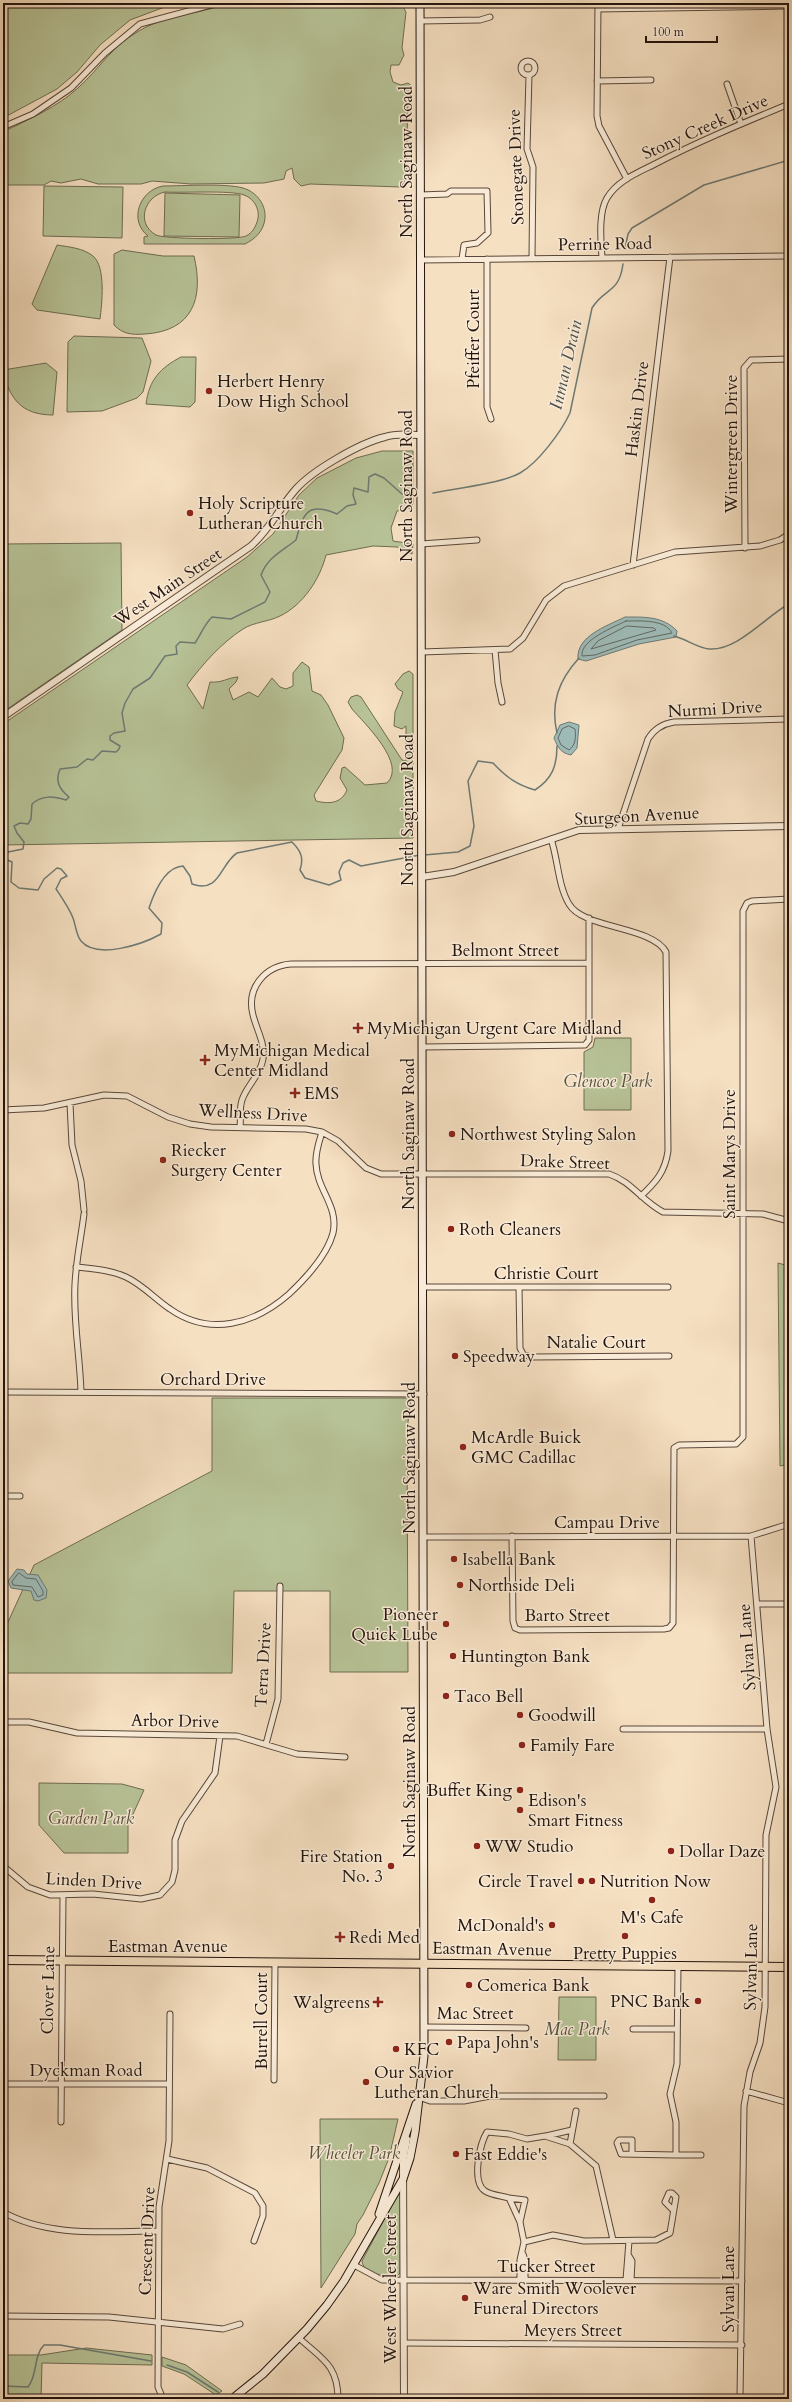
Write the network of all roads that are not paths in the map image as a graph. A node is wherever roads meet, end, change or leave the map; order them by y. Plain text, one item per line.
1 (218, 3) edge
2 (420, 3) edge
3 (598, 3) edge
4 (789, 6) edge
5 (598, 9) junction
6 (490, 17) dead end
7 (420, 21) junction
8 (529, 75) dead end
9 (651, 80) dead end
10 (597, 81) junction
11 (727, 84) dead end
12 (789, 104) edge
13 (741, 124) junction
14 (3, 128) edge
15 (627, 179) junction
16 (421, 195) junction
17 (789, 256) edge
18 (670, 257) junction
19 (532, 258) junction
20 (602, 258) junction
21 (462, 259) junction
22 (486, 259) junction
23 (421, 260) junction
24 (789, 358) edge
25 (491, 418) dead end
26 (421, 435) junction
27 (789, 534) edge
28 (477, 540) dead end
29 (422, 544) junction
30 (745, 548) junction
31 (633, 565) junction
32 (495, 650) junction
33 (422, 652) junction
34 (502, 702) dead end
35 (3, 717) edge
36 (789, 719) edge
37 (789, 826) edge
38 (618, 829) junction
39 (551, 839) junction
40 (422, 877) junction
41 (789, 899) edge
42 (589, 918) junction
43 (422, 963) junction
44 (588, 963) junction
45 (422, 1047) junction
46 (70, 1104) junction
47 (3, 1110) edge
48 (240, 1128) junction
49 (322, 1132) junction
50 (423, 1175) junction
51 (641, 1196) junction
52 (743, 1213) junction
53 (789, 1220) edge
54 (76, 1267) junction
55 (423, 1287) junction
56 (519, 1287) junction
57 (668, 1287) dead end
58 (669, 1356) dead end
59 (3, 1392) edge
60 (81, 1392) junction
61 (424, 1394) junction
62 (3, 1496) edge
63 (20, 1496) dead end
64 (789, 1524) edge
65 (424, 1536) junction
66 (512, 1536) junction
67 (672, 1536) junction
68 (751, 1536) junction
69 (280, 1586) dead end
70 (759, 1604) junction
71 (789, 1604) edge
72 (3, 1722) edge
73 (623, 1729) dead end
74 (768, 1729) junction
75 (220, 1736) junction
76 (266, 1744) junction
77 (345, 1757) dead end
78 (3, 1866) edge
79 (63, 1896) junction
80 (3, 1960) edge
81 (62, 1960) junction
82 (275, 1962) junction
83 (425, 1963) junction
84 (678, 1966) junction
85 (766, 1966) junction
86 (789, 1967) edge
87 (170, 2014) dead end
88 (425, 2027) junction
89 (526, 2028) dead end
90 (633, 2029) dead end
91 (677, 2030) junction
92 (274, 2080) dead end
93 (3, 2084) edge
94 (61, 2084) junction
95 (169, 2084) junction
96 (746, 2091) junction
97 (604, 2096) dead end
98 (419, 2097) junction
99 (789, 2103) edge
100 (576, 2111) dead end
101 (61, 2122) dead end
102 (572, 2130) junction
103 (546, 2136) junction
104 (570, 2144) junction
105 (632, 2154) dead end
106 (676, 2155) junction
107 (701, 2155) dead end
108 (166, 2159) junction
109 (404, 2179) junction
110 (509, 2198) junction
111 (672, 2209) dead end
112 (3, 2212) edge
113 (377, 2222) junction
114 (520, 2222) junction
115 (159, 2231) junction
116 (613, 2240) junction
117 (254, 2241) dead end
118 (630, 2241) junction
119 (524, 2242) junction
120 (354, 2265) junction
121 (405, 2280) junction
122 (522, 2280) junction
123 (628, 2280) junction
124 (742, 2281) junction
125 (3, 2316) edge
126 (158, 2322) junction
127 (240, 2324) dead end
128 (299, 2338) junction
129 (404, 2343) junction
130 (742, 2345) junction
131 (163, 2399) edge
132 (232, 2399) edge
133 (338, 2399) edge
134 (404, 2399) edge
135 (740, 2399) edge

1 - 14 street
2 - 7 main road, North Saginaw Road
3 - 5 street
4 - 5 street
5 - 10 street
6 - 7 street
7 - 16 main road, North Saginaw Road
8 - 19 street, Stonegate Drive
9 - 10 street
10 - 15 street
11 - 13 street
12 - 13 street, Stony Creek Drive
13 - 15 street, Stony Creek Drive
15 - 20 street, Stony Creek Drive
16 - 21 street
16 - 23 main road, North Saginaw Road
17 - 18 street, Perrine Road
18 - 20 street, Perrine Road
18 - 31 street, Haskin Drive
19 - 20 street, Perrine Road
19 - 22 street, Perrine Road
21 - 22 street, Perrine Road
21 - 23 street, Perrine Road
22 - 25 street, Pfeiffer Court
23 - 26 main road, North Saginaw Road
24 - 30 street, Wintergreen Drive
26 - 29 main road, North Saginaw Road
26 - 35 street, West Main Street
27 - 30 street
28 - 29 street
29 - 33 main road, North Saginaw Road
30 - 31 street
31 - 32 street
32 - 33 street
32 - 34 street
33 - 40 main road, North Saginaw Road
36 - 38 street, Nurmi Drive
37 - 38 street, Sturgeon Avenue
38 - 39 street, Sturgeon Avenue
39 - 40 street, Sturgeon Avenue
39 - 42 street
40 - 43 main road, North Saginaw Road
41 - 52 street, Saint Marys Drive
42 - 44 street
42 - 51 street
43 - 44 street, Belmont Street
43 - 45 main road, North Saginaw Road
43 - 48 street, Belmont Street
44 - 45 street
45 - 50 main road, North Saginaw Road
46 - 47 street, Wellness Drive
46 - 48 street, Wellness Drive
46 - 54 street
48 - 49 street, Wellness Drive
49 - 50 street, Wellness Drive
49 - 54 street
50 - 51 street, Drake Street
50 - 55 main road, North Saginaw Road
51 - 52 street, Drake Street
52 - 53 street, Drake Street
52 - 67 street, Saint Marys Drive
54 - 60 street
55 - 56 street, Christie Court
55 - 61 main road, North Saginaw Road
56 - 57 street, Christie Court
56 - 58 street, Natalie Court
59 - 60 street, Orchard Drive
60 - 61 street, Orchard Drive
61 - 65 main road, North Saginaw Road
62 - 63 street
64 - 68 street, Campau Drive
65 - 66 street, Campau Drive
65 - 83 main road, North Saginaw Road
66 - 67 street, Campau Drive
66 - 67 street, Barto Street
67 - 68 street, Campau Drive
68 - 70 street, Sylvan Lane
69 - 76 street, Terra Drive
70 - 71 street
70 - 74 street, Sylvan Lane
72 - 75 street, Arbor Drive
73 - 74 street
74 - 85 street, Sylvan Lane
75 - 76 street, Arbor Drive
75 - 79 street, Linden Drive
76 - 77 street, Arbor Drive
78 - 79 street, Linden Drive
79 - 81 street, Clover Lane
80 - 81 main road, Eastman Avenue
81 - 82 main road, Eastman Avenue
81 - 94 street, Clover Lane
82 - 83 main road, Eastman Avenue
82 - 92 street, Burrell Court
83 - 84 main road, Eastman Avenue
83 - 88 main road, North Saginaw Road
84 - 85 main road, Eastman Avenue
84 - 91 street
85 - 86 main road, Eastman Avenue
85 - 96 street, Sylvan Lane
87 - 95 street, Crescent Drive
88 - 89 street, Mac Street
88 - 98 main road, North Saginaw Road
90 - 91 street
91 - 106 street
93 - 94 street, Dyckman Road
94 - 95 street, Dyckman Road
94 - 101 street, Clover Lane
95 - 108 street, Crescent Drive
96 - 99 street
96 - 124 street, Sylvan Lane
97 - 98 street
98 - 109 main road, North Saginaw Road
98 - 113 main road, North Saginaw Road
100 - 102 street
102 - 103 street
102 - 104 street
103 - 104 street
103 - 110 street
104 - 116 street
105 - 106 street
106 - 107 street
108 - 115 street, Crescent Drive
108 - 117 street
109 - 113 main road, North Saginaw Road
109 - 121 street, West Wheeler Street
110 - 114 street
110 - 114 street
111 - 118 street
112 - 115 street
113 - 120 main road, North Saginaw Road
114 - 119 street
115 - 126 street, Crescent Drive
116 - 118 street
116 - 119 street
118 - 123 street
119 - 122 street
120 - 121 street, Tucker Street
120 - 128 main road, North Saginaw Road
121 - 122 street, Tucker Street
121 - 129 street, West Wheeler Street
122 - 123 street, Tucker Street
123 - 124 street, Tucker Street
124 - 130 street, Sylvan Lane
125 - 126 street
126 - 127 street
126 - 131 street, Crescent Drive
128 - 132 main road, North Saginaw Road
128 - 133 street
129 - 130 street, Meyers Street
129 - 134 street, West Wheeler Street
130 - 135 street, Sylvan Lane

